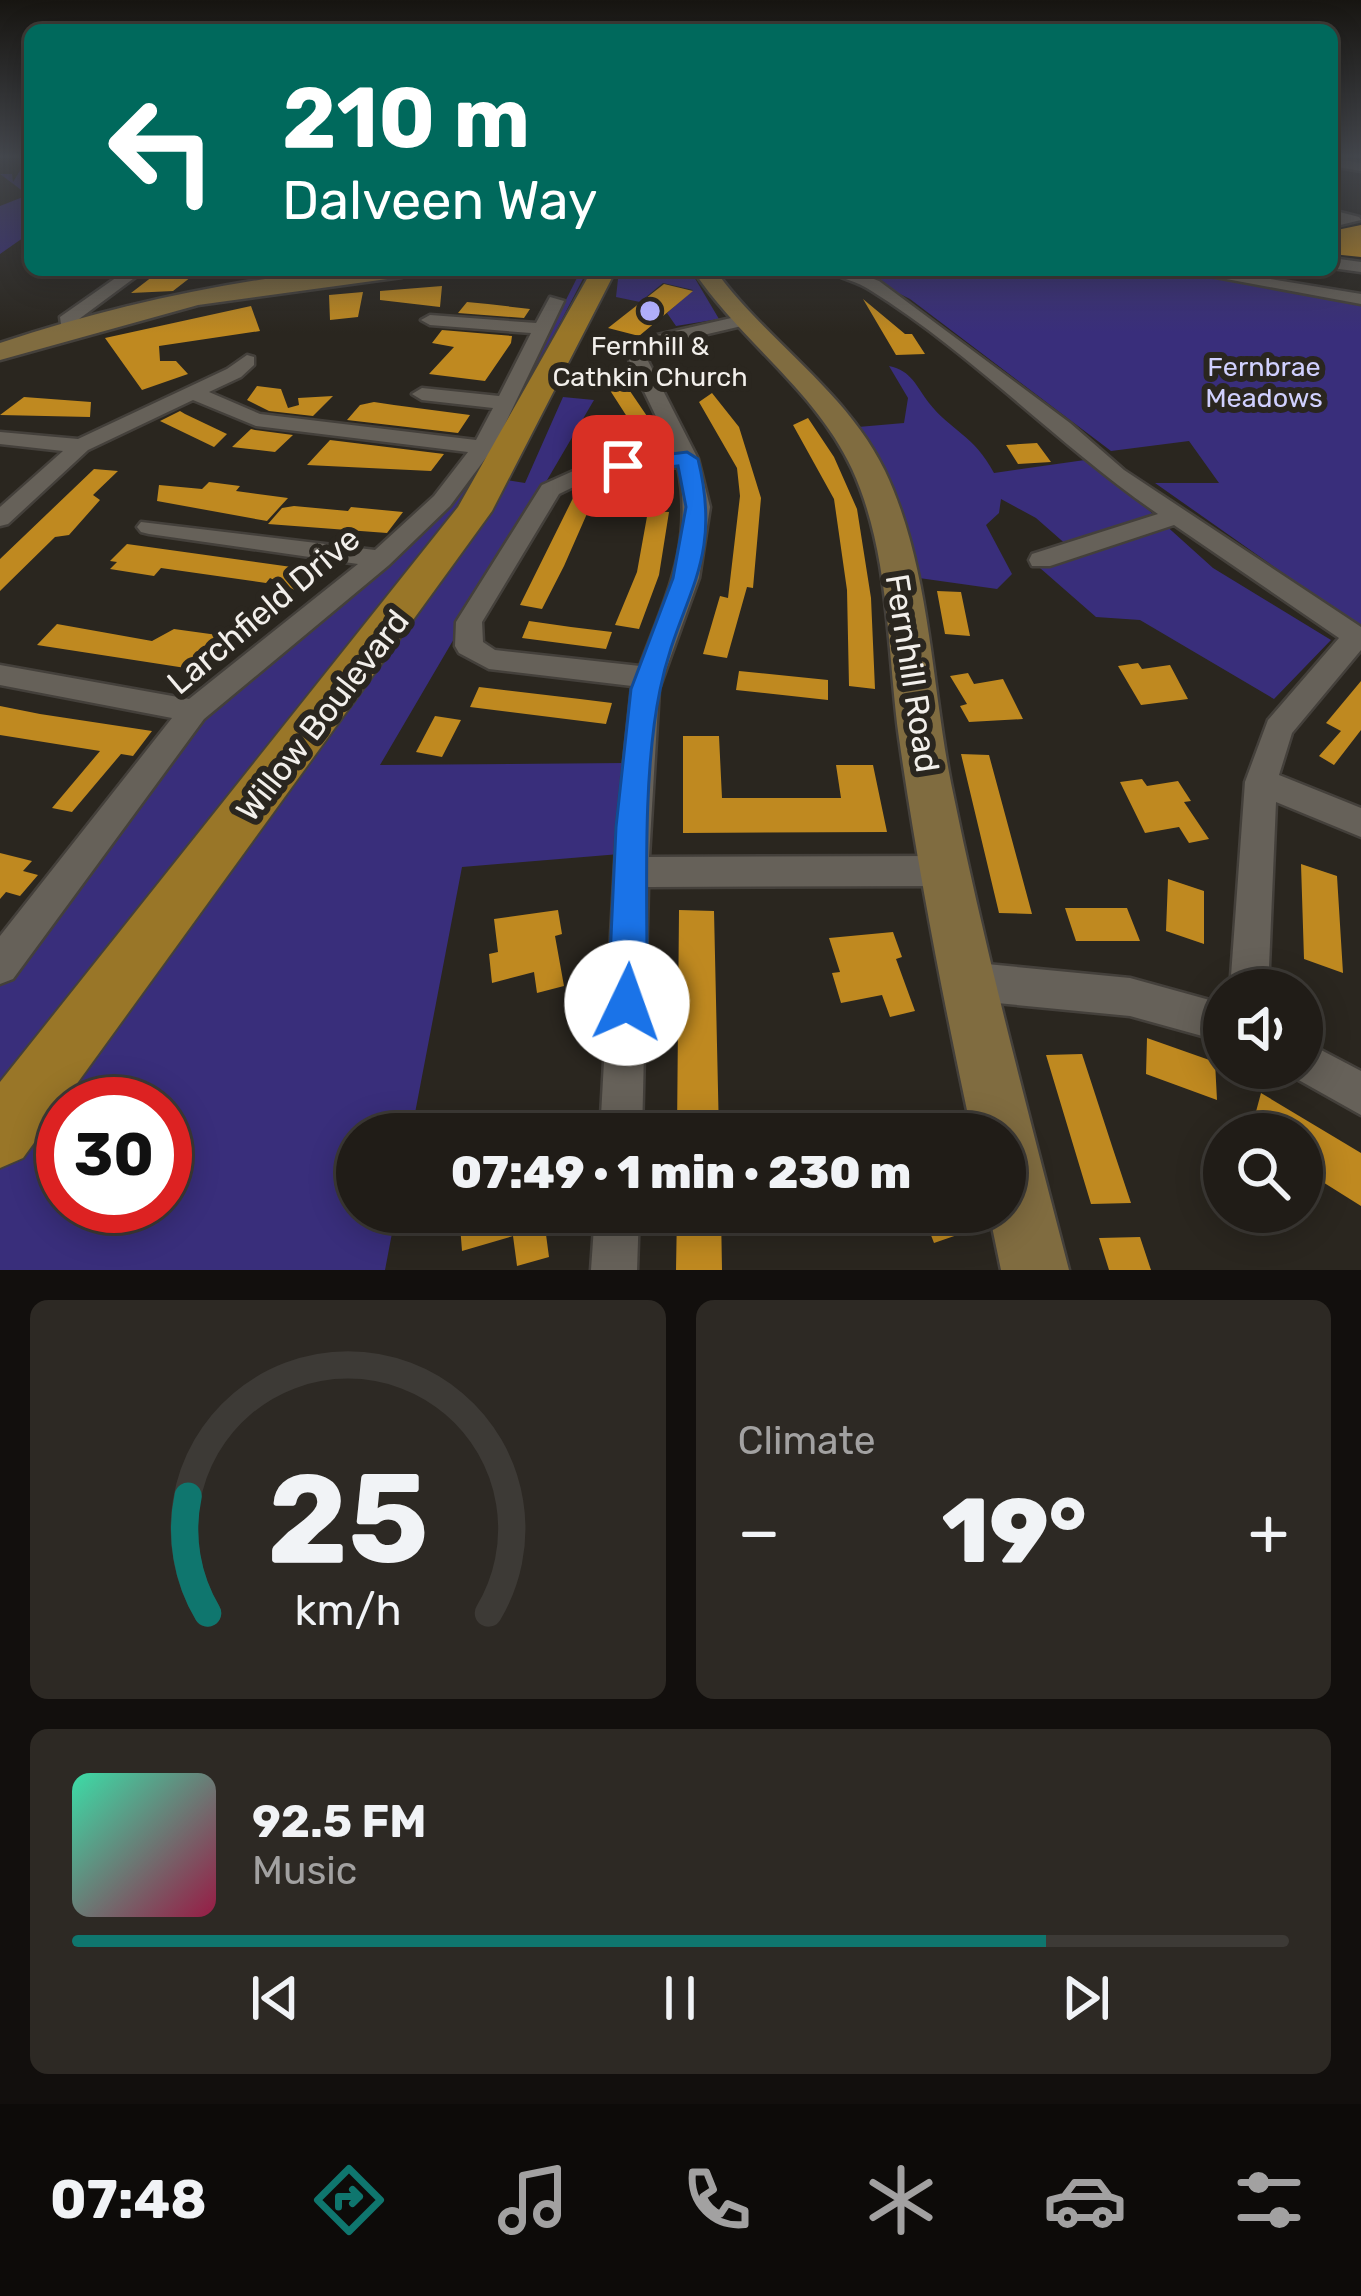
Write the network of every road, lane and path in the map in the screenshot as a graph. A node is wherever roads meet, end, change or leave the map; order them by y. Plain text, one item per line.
1 (128, 276) edge
2 (307, 276) edge
3 (601, 276) edge
4 (708, 276) edge
5 (852, 276) edge
6 (1222, 276) edge
7 (275, 278) edge
8 (1361, 299) edge
9 (556, 301) dead end
10 (430, 320) dead end
11 (740, 322) junction
12 (68, 328) junction
13 (542, 329) junction
14 (0, 352) edge
15 (247, 361) dead end
16 (190, 392) junction
17 (422, 394) dead end
18 (506, 403) junction
19 (0, 438) edge
20 (81, 446) junction
21 (482, 448) junction
22 (687, 459) junction
23 (1180, 514) junction
24 (0, 519) edge
25 (149, 527) dead end
26 (380, 559) junction
27 (1041, 560) dead end
28 (1359, 639) edge
29 (0, 675) edge
30 (648, 677) junction
31 (194, 711) junction
32 (1261, 782) junction
33 (1361, 823) edge
34 (634, 872) junction
35 (946, 872) junction
36 (4, 954) edge
37 (1250, 969) edge
38 (967, 981) junction
39 (1203, 1017) edge
40 (1323, 1072) edge
41 (1361, 1094) edge
42 (622, 1113) edge
43 (998, 1113) edge
44 (0, 1135) edge
45 (1026, 1232) edge
46 (616, 1233) edge
47 (614, 1270) edge
48 (1035, 1270) edge

1 - 12 street
2 - 7 street
3 - 44 main road, Willow Boulevard
4 - 11 street, Fernhill Road
5 - 23 street
6 - 8 street
7 - 12 street
9 - 13 street, Larchfield Drive
10 - 13 street
11 - 22 street
11 - 35 street, Fernhill Road
12 - 14 street
13 - 18 street, Larchfield Drive
15 - 16 street
16 - 20 street
16 - 21 street
17 - 18 street
18 - 21 street, Larchfield Drive
19 - 20 street
20 - 24 street
21 - 26 street, Larchfield Drive
22 - 30 street
22 - 30 street
23 - 27 street
23 - 28 street
25 - 26 street
26 - 31 street, Larchfield Drive
28 - 32 street
29 - 31 street
30 - 34 street
31 - 36 street, Larchfield Drive
32 - 33 street
32 - 37 street
34 - 35 street
34 - 42 street
35 - 38 street, Fernhill Road
38 - 39 street
38 - 43 street, Fernhill Road
40 - 41 street
45 - 48 street
46 - 47 street

